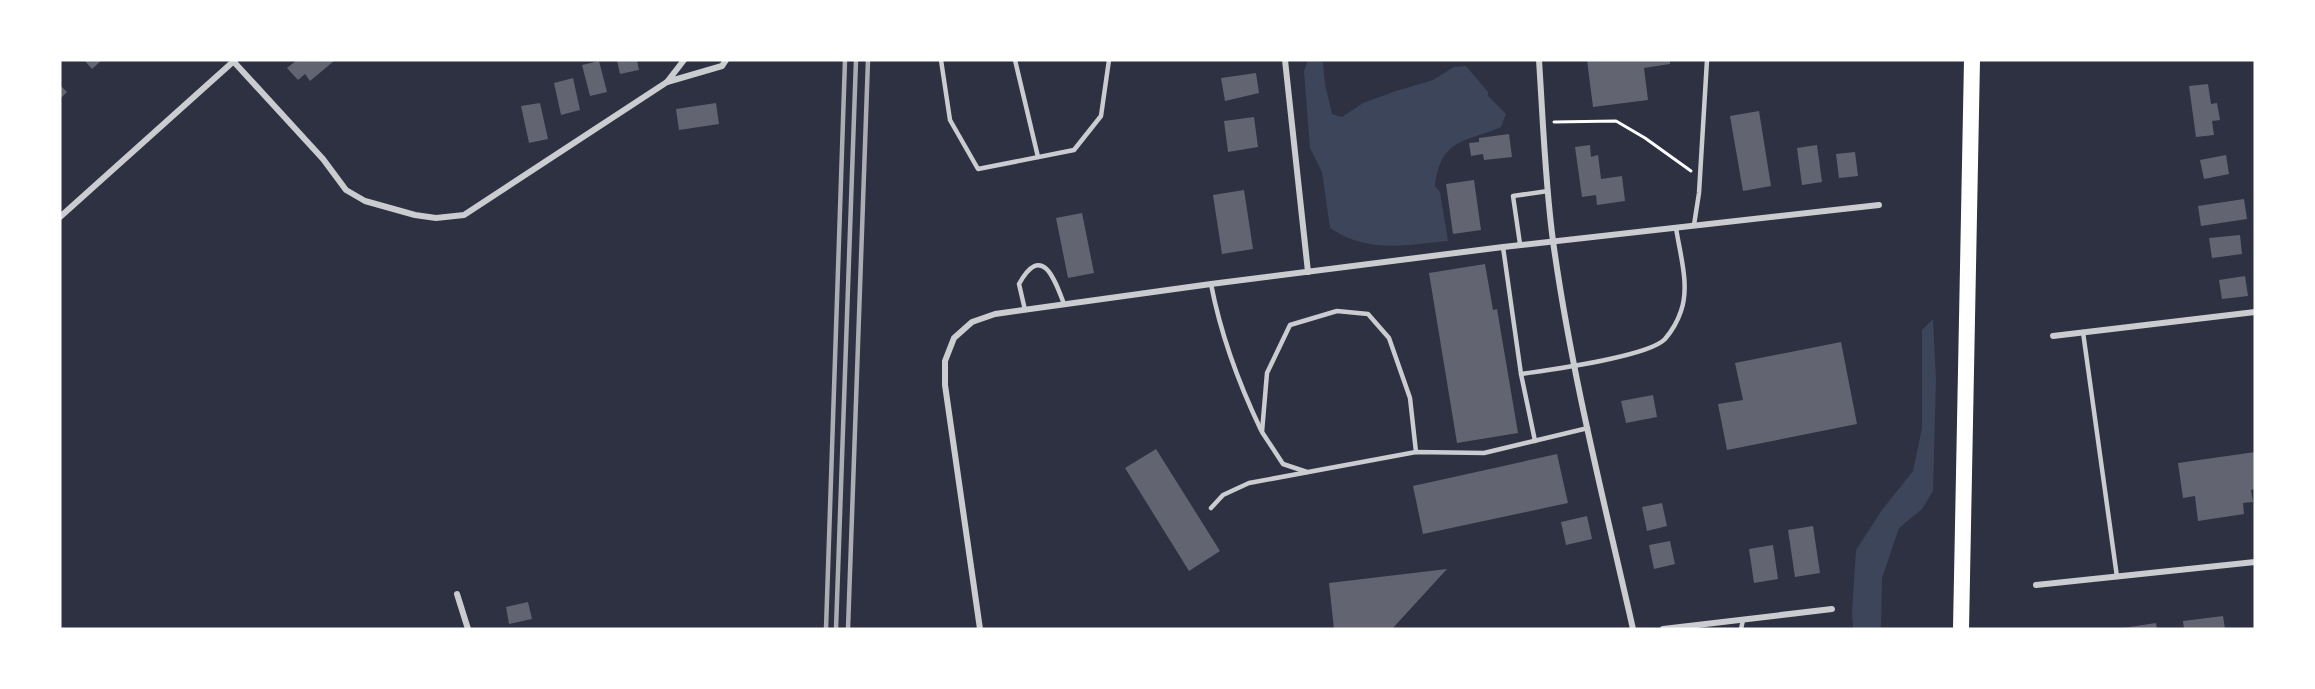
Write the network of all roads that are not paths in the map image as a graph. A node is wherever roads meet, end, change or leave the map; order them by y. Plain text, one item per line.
1 (684, 60) edge
2 (726, 60) edge
3 (941, 60) edge
4 (1015, 60) edge
5 (1109, 60) edge
6 (1285, 60) edge
7 (1539, 60) edge
8 (1707, 60) edge
9 (1972, 60) edge
10 (235, 61) edge
11 (668, 82) junction
12 (1038, 157) junction
13 (1548, 191) junction
14 (1880, 205) dead end
15 (60, 217) edge
16 (1694, 225) junction
17 (1676, 228) junction
18 (1553, 242) junction
19 (1520, 244) junction
20 (1503, 247) junction
21 (1308, 272) junction
22 (1211, 284) junction
23 (1065, 304) junction
24 (1025, 310) junction
25 (2255, 312) edge
26 (2083, 332) junction
27 (2052, 336) dead end
28 (1576, 366) junction
29 (1521, 374) junction
30 (1588, 428) junction
31 (1262, 432) junction
32 (1535, 441) junction
33 (1416, 452) junction
34 (1307, 472) junction
35 (1211, 508) dead end
36 (2255, 562) edge
37 (2117, 577) junction
38 (2036, 585) dead end
39 (458, 594) dead end
40 (1832, 609) dead end
41 (1743, 620) junction
42 (468, 629) edge
43 (980, 629) edge
44 (1632, 629) edge
45 (1663, 629) edge
46 (1741, 629) edge
47 (1961, 629) edge

1 - 11 street
2 - 11 street
3 - 12 lane
4 - 12 lane
5 - 12 lane
6 - 21 street
7 - 13 street
8 - 16 lane
9 - 47 highway
10 - 11 street
10 - 15 street
13 - 18 street
13 - 19 lane
14 - 16 street
16 - 17 street
17 - 18 street
17 - 28 lane
18 - 19 street
18 - 28 street
19 - 20 street
20 - 21 street
20 - 29 lane
21 - 22 street
22 - 23 street
22 - 31 lane
23 - 24 street
23 - 24 lane
24 - 43 street
25 - 26 street
26 - 27 street
26 - 37 lane
28 - 29 lane
28 - 30 street
29 - 32 lane
30 - 32 lane
30 - 44 street
31 - 33 lane
31 - 34 lane
32 - 33 lane
33 - 34 lane
34 - 35 lane
36 - 37 street
37 - 38 street
39 - 42 street
40 - 41 street
41 - 45 street
41 - 46 lane

